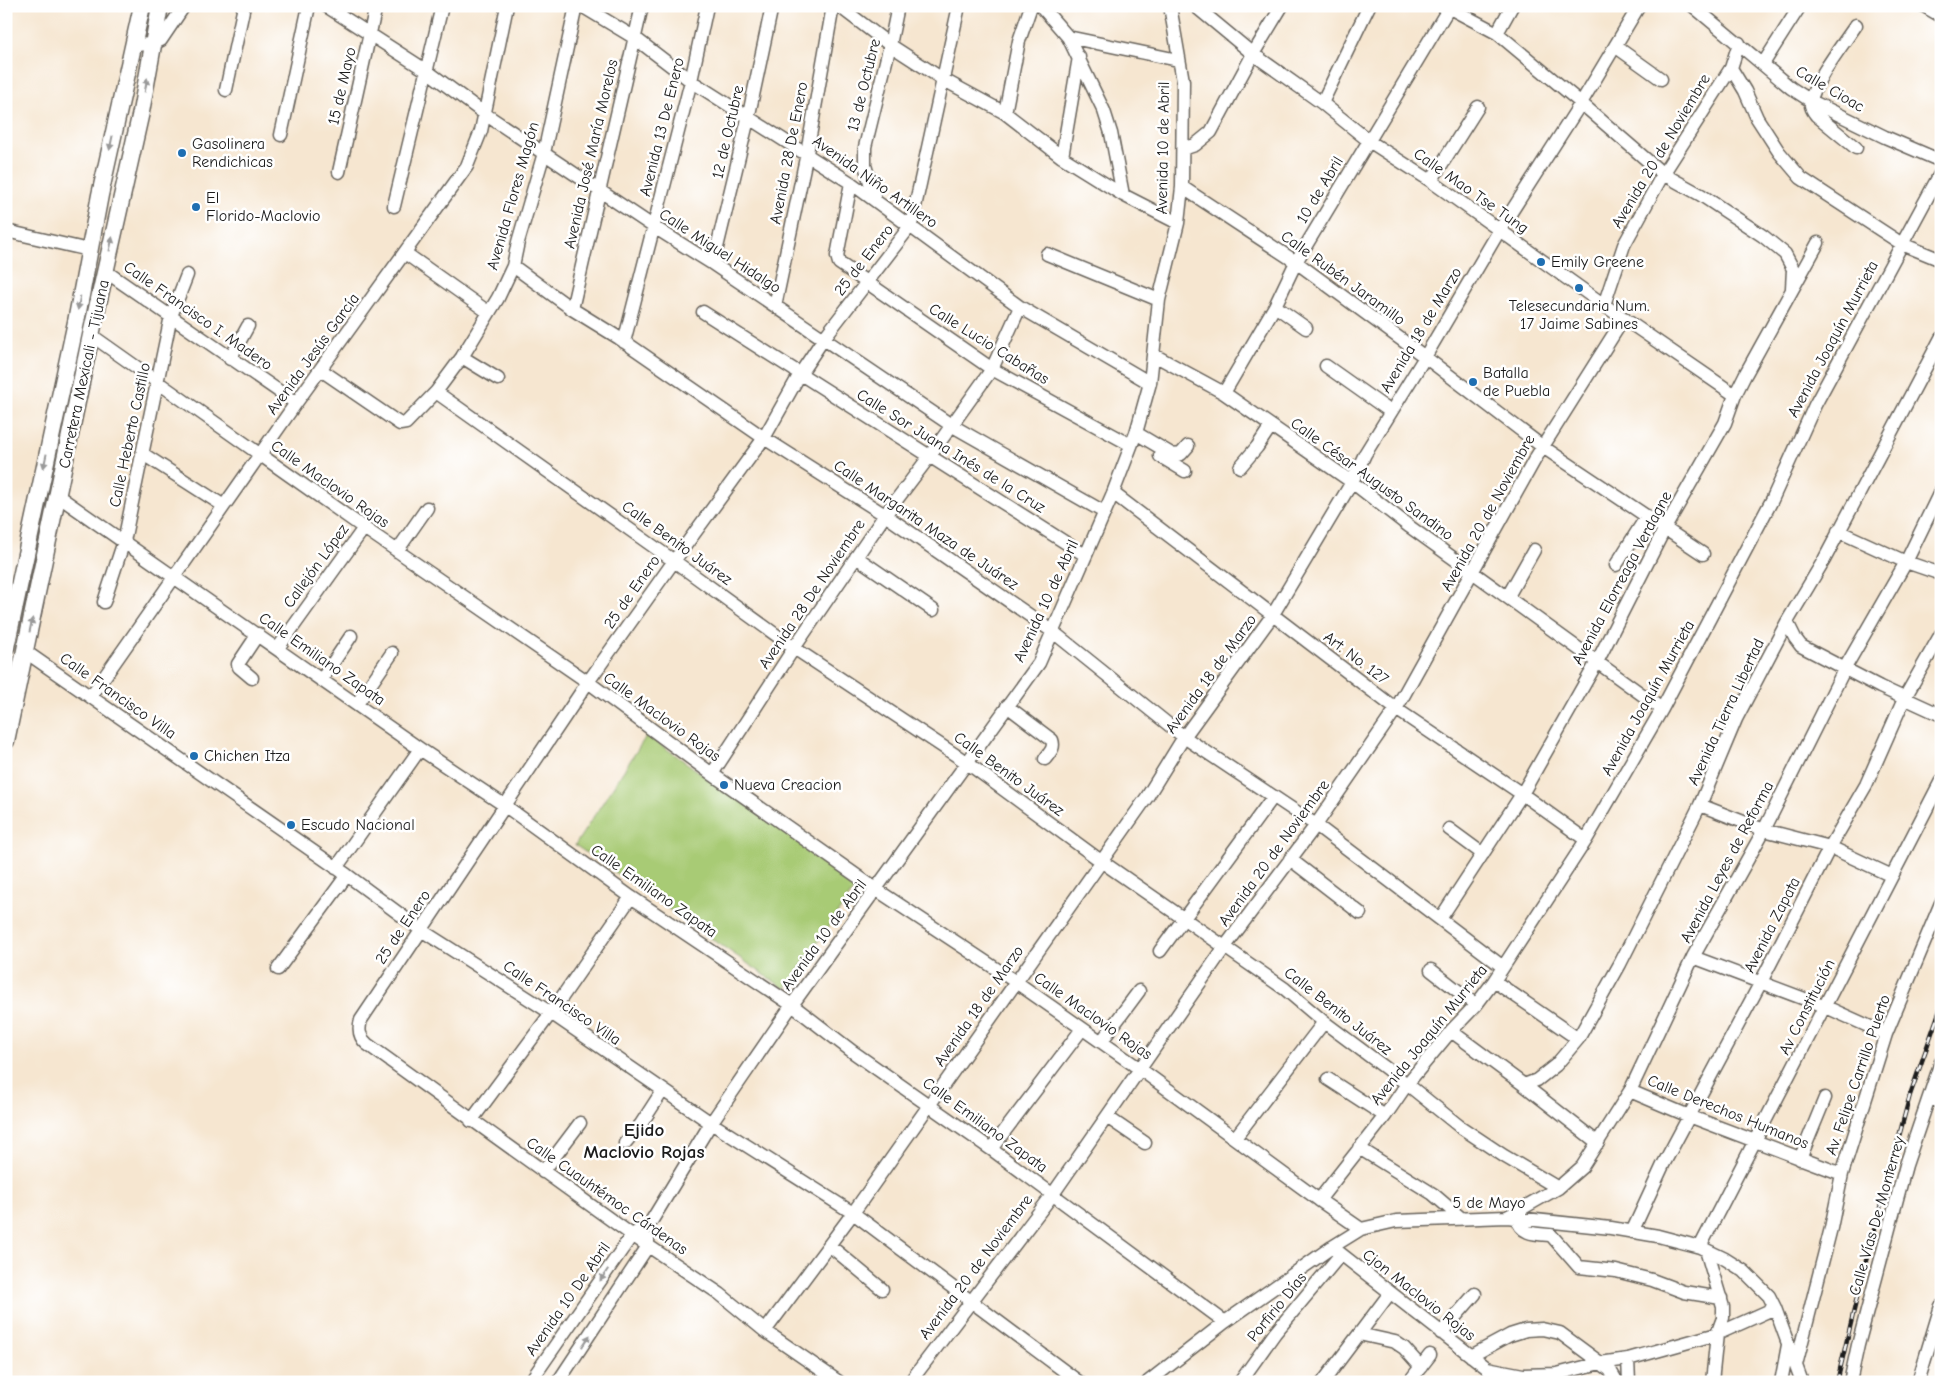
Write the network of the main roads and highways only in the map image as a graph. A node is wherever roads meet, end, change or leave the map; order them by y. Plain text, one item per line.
1 (142, 6) edge
2 (160, 6) edge
3 (6, 647) edge
4 (6, 742) edge

1 -> 3 main road, Carretera Mexicali - Tijuana
4 -> 2 main road, Carretera Mexicali - Tijuana

